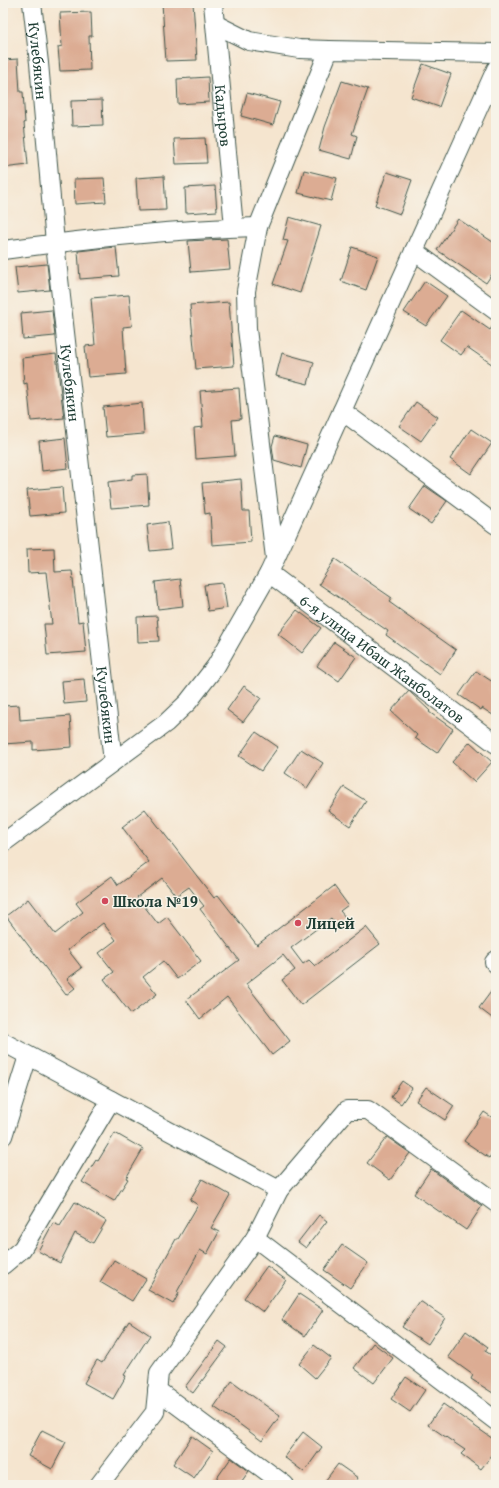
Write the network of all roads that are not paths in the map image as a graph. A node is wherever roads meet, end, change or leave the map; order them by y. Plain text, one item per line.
1 (32, 3) edge
2 (213, 3) edge
3 (215, 24) junction
4 (329, 50) junction
5 (496, 54) edge
6 (494, 80) edge
7 (258, 226) junction
8 (234, 227) junction
9 (55, 243) junction
10 (3, 250) edge
11 (414, 251) junction
12 (496, 311) edge
13 (342, 411) junction
14 (496, 525) edge
15 (272, 566) junction
16 (496, 744) edge
17 (113, 762) junction
18 (3, 843) edge
19 (3, 1042) edge
20 (28, 1056) junction
21 (111, 1100) junction
22 (3, 1136) edge
23 (280, 1190) junction
24 (496, 1203) edge
25 (255, 1238) junction
26 (3, 1265) edge
27 (157, 1390) junction
28 (496, 1421) edge
29 (99, 1485) edge
30 (285, 1485) edge

1 - 9 street, Кулебякин
2 - 3 street, Кадыров
3 - 4 street
3 - 8 street, Кадыров
4 - 5 street
4 - 7 street
6 - 11 street
7 - 8 street
7 - 15 street
8 - 9 street
9 - 10 street
9 - 17 street, Кулебякин
11 - 12 street
11 - 13 street
13 - 14 street
13 - 15 street
15 - 16 street, 6-я улица Ибаш Жанболатов
15 - 17 street
17 - 18 street
19 - 20 street
20 - 21 street
20 - 22 street
21 - 23 street
21 - 26 street
23 - 24 street
23 - 25 street
25 - 27 street
25 - 28 street
27 - 29 street
27 - 30 street

